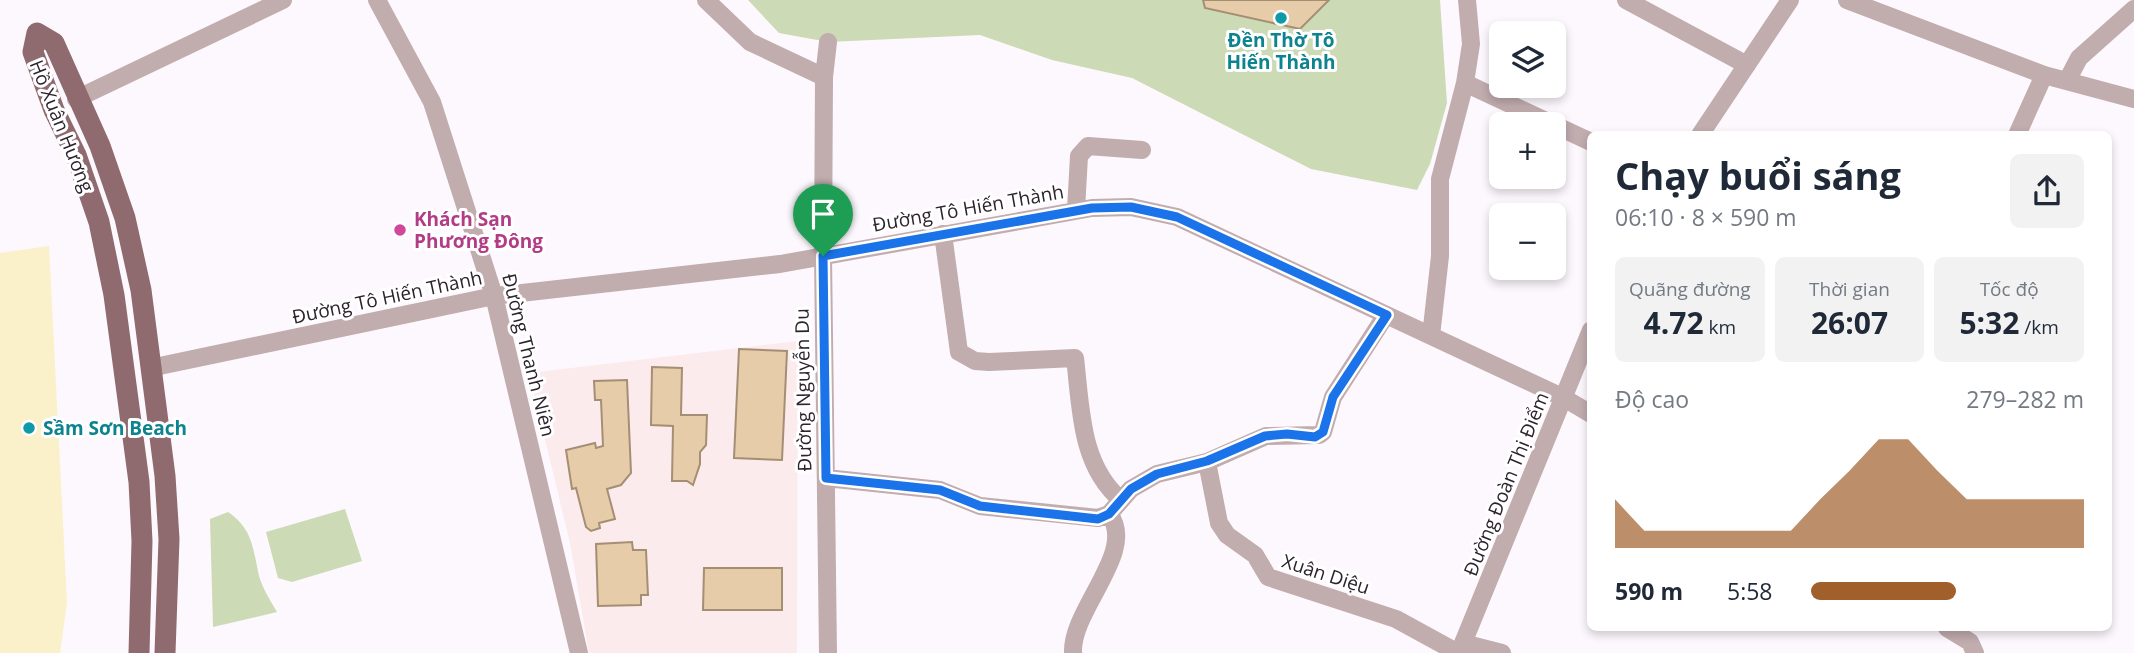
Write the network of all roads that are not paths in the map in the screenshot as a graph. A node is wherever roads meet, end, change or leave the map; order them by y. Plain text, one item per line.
1 (284, 0) edge
2 (377, 0) edge
3 (706, 0) edge
4 (1467, 0) edge
5 (1626, 0) edge
6 (1790, 0) edge
7 (1847, 0) edge
8 (2134, 9) edge
9 (828, 42) dead end
10 (1747, 65) junction
11 (2044, 75) junction
12 (824, 77) junction
13 (2067, 81) junction
14 (1465, 83) junction
15 (76, 99) junction
16 (2134, 99) edge
17 (54, 110) junction
18 (1703, 131) edge
19 (2019, 131) edge
20 (1587, 140) edge
21 (1142, 150) dead end
22 (1076, 210) junction
23 (943, 234) junction
24 (823, 256) junction
25 (494, 296) junction
26 (1387, 315) junction
27 (1431, 336) junction
28 (1587, 340) edge
29 (150, 368) junction
30 (124, 373) junction
31 (1564, 398) junction
32 (1587, 412) edge
33 (1207, 461) junction
34 (826, 478) junction
35 (1121, 500) junction
36 (1109, 514) junction
37 (1952, 631) edge
38 (1460, 650) edge
39 (139, 653) edge
40 (165, 653) edge
41 (579, 653) edge
42 (828, 653) edge
43 (1073, 653) edge
44 (1502, 653) edge
45 (1975, 653) edge

1 - 15 street
2 - 25 street, Đường Thanh Niên
3 - 12 street
4 - 14 street
5 - 10 street
6 - 10 street
7 - 11 street
8 - 13 street
9 - 12 street, Đường Nguyễn Du
10 - 18 street
11 - 13 street
11 - 19 street
12 - 24 street, Đường Nguyễn Du
13 - 16 street
14 - 20 street
14 - 27 street
15 - 17 main road
15 - 17 main road, Hồ Xuân Hương
15 - 29 main road, Hồ Xuân Hương
17 - 30 main road, Hồ Xuân Hương
21 - 22 street
22 - 23 street, Đường Tô Hiến Thành
22 - 26 street, Đường Tô Hiến Thành
23 - 24 street, Đường Tô Hiến Thành
23 - 35 street
24 - 25 street, Đường Tô Hiến Thành
24 - 34 street, Đường Nguyễn Du
25 - 29 street, Đường Tô Hiến Thành
25 - 41 street, Đường Thanh Niên
26 - 27 street, Đường Tô Hiến Thành
26 - 33 street
27 - 31 street, Đường Tô Hiến Thành
28 - 31 street, Đường Đoàn Thị Điểm
29 - 30 main road
29 - 40 main road, Hồ Xuân Hương
30 - 39 main road, Hồ Xuân Hương
31 - 32 street, Đường Tô Hiến Thành
31 - 38 street, Đường Đoàn Thị Điểm
33 - 35 street
33 - 38 street, Xuân Diệu
34 - 36 street
34 - 42 street, Đường Nguyễn Du
35 - 36 street
36 - 43 street
37 - 45 street
38 - 44 street, Xuân Diệu

